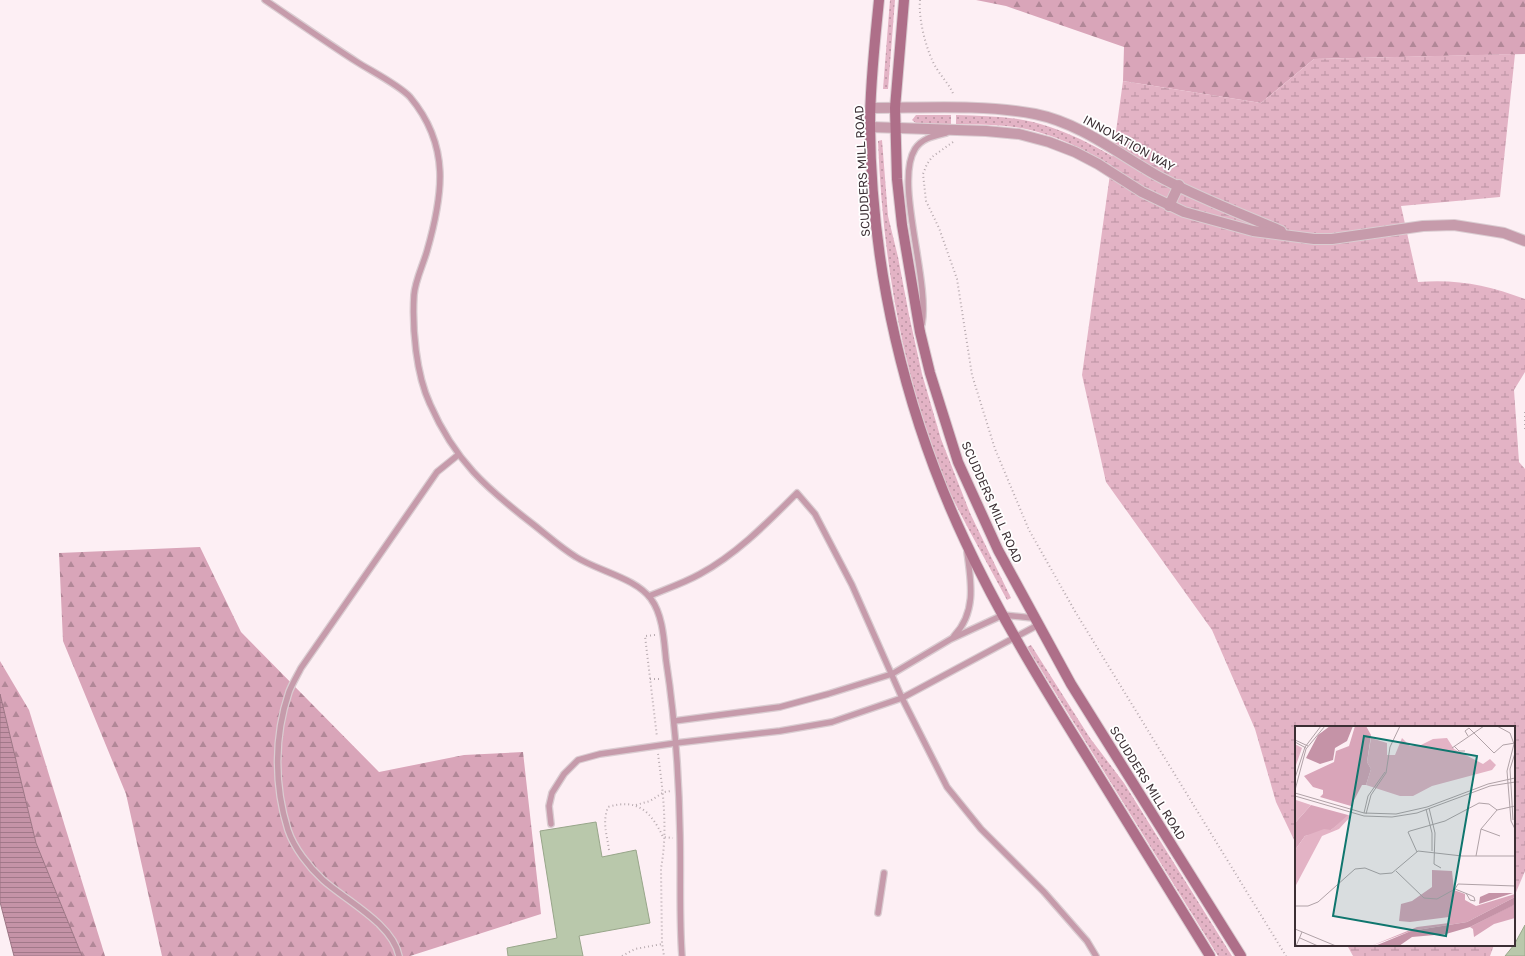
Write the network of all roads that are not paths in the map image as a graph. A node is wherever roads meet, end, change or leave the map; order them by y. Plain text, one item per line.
1 (265, 0) edge
2 (879, 0) edge
3 (904, 0) edge
4 (871, 108) junction
5 (895, 108) junction
6 (870, 126) junction
7 (895, 127) junction
8 (954, 131) junction
9 (1179, 185) junction
10 (1169, 206) junction
11 (1294, 236) junction
12 (1525, 241) edge
13 (920, 332) junction
14 (458, 455) junction
15 (966, 544) junction
16 (649, 596) junction
17 (1003, 614) junction
18 (1036, 621) junction
19 (1015, 637) junction
20 (951, 639) junction
21 (892, 674) junction
22 (902, 698) junction
23 (674, 721) junction
24 (676, 743) junction
25 (551, 824) dead end
26 (884, 873) dead end
27 (878, 913) dead end
28 (399, 956) edge
29 (682, 956) edge
30 (1096, 956) edge
31 (1210, 956) edge
32 (1241, 956) edge

1 - 14 lane
2 - 4 main road, SCUDDERS MILL ROAD
3 - 5 main road, SCUDDERS MILL ROAD
4 - 5 street, INNOVATION WAY
4 - 6 main road, SCUDDERS MILL ROAD
5 - 7 main road, SCUDDERS MILL ROAD
5 - 9 street, INNOVATION WAY
6 - 7 street, INNOVATION WAY
6 - 15 main road, SCUDDERS MILL ROAD
7 - 8 street, INNOVATION WAY
7 - 13 main road, SCUDDERS MILL ROAD
8 - 10 street, INNOVATION WAY
8 - 13 lane
9 - 10 street
9 - 11 street, INNOVATION WAY
10 - 11 street, INNOVATION WAY
11 - 12 street, INNOVATION WAY
13 - 18 main road, SCUDDERS MILL ROAD
14 - 16 lane
14 - 28 lane
15 - 17 main road, SCUDDERS MILL ROAD
15 - 20 lane
16 - 21 lane
16 - 23 lane
17 - 18 lane
17 - 19 main road, SCUDDERS MILL ROAD
17 - 20 lane
18 - 19 lane
18 - 32 main road, SCUDDERS MILL ROAD
19 - 22 lane
19 - 31 main road, SCUDDERS MILL ROAD
20 - 21 lane
21 - 22 lane
21 - 23 lane
22 - 24 lane
22 - 30 lane
23 - 24 lane
24 - 25 lane
24 - 29 lane
26 - 27 lane

